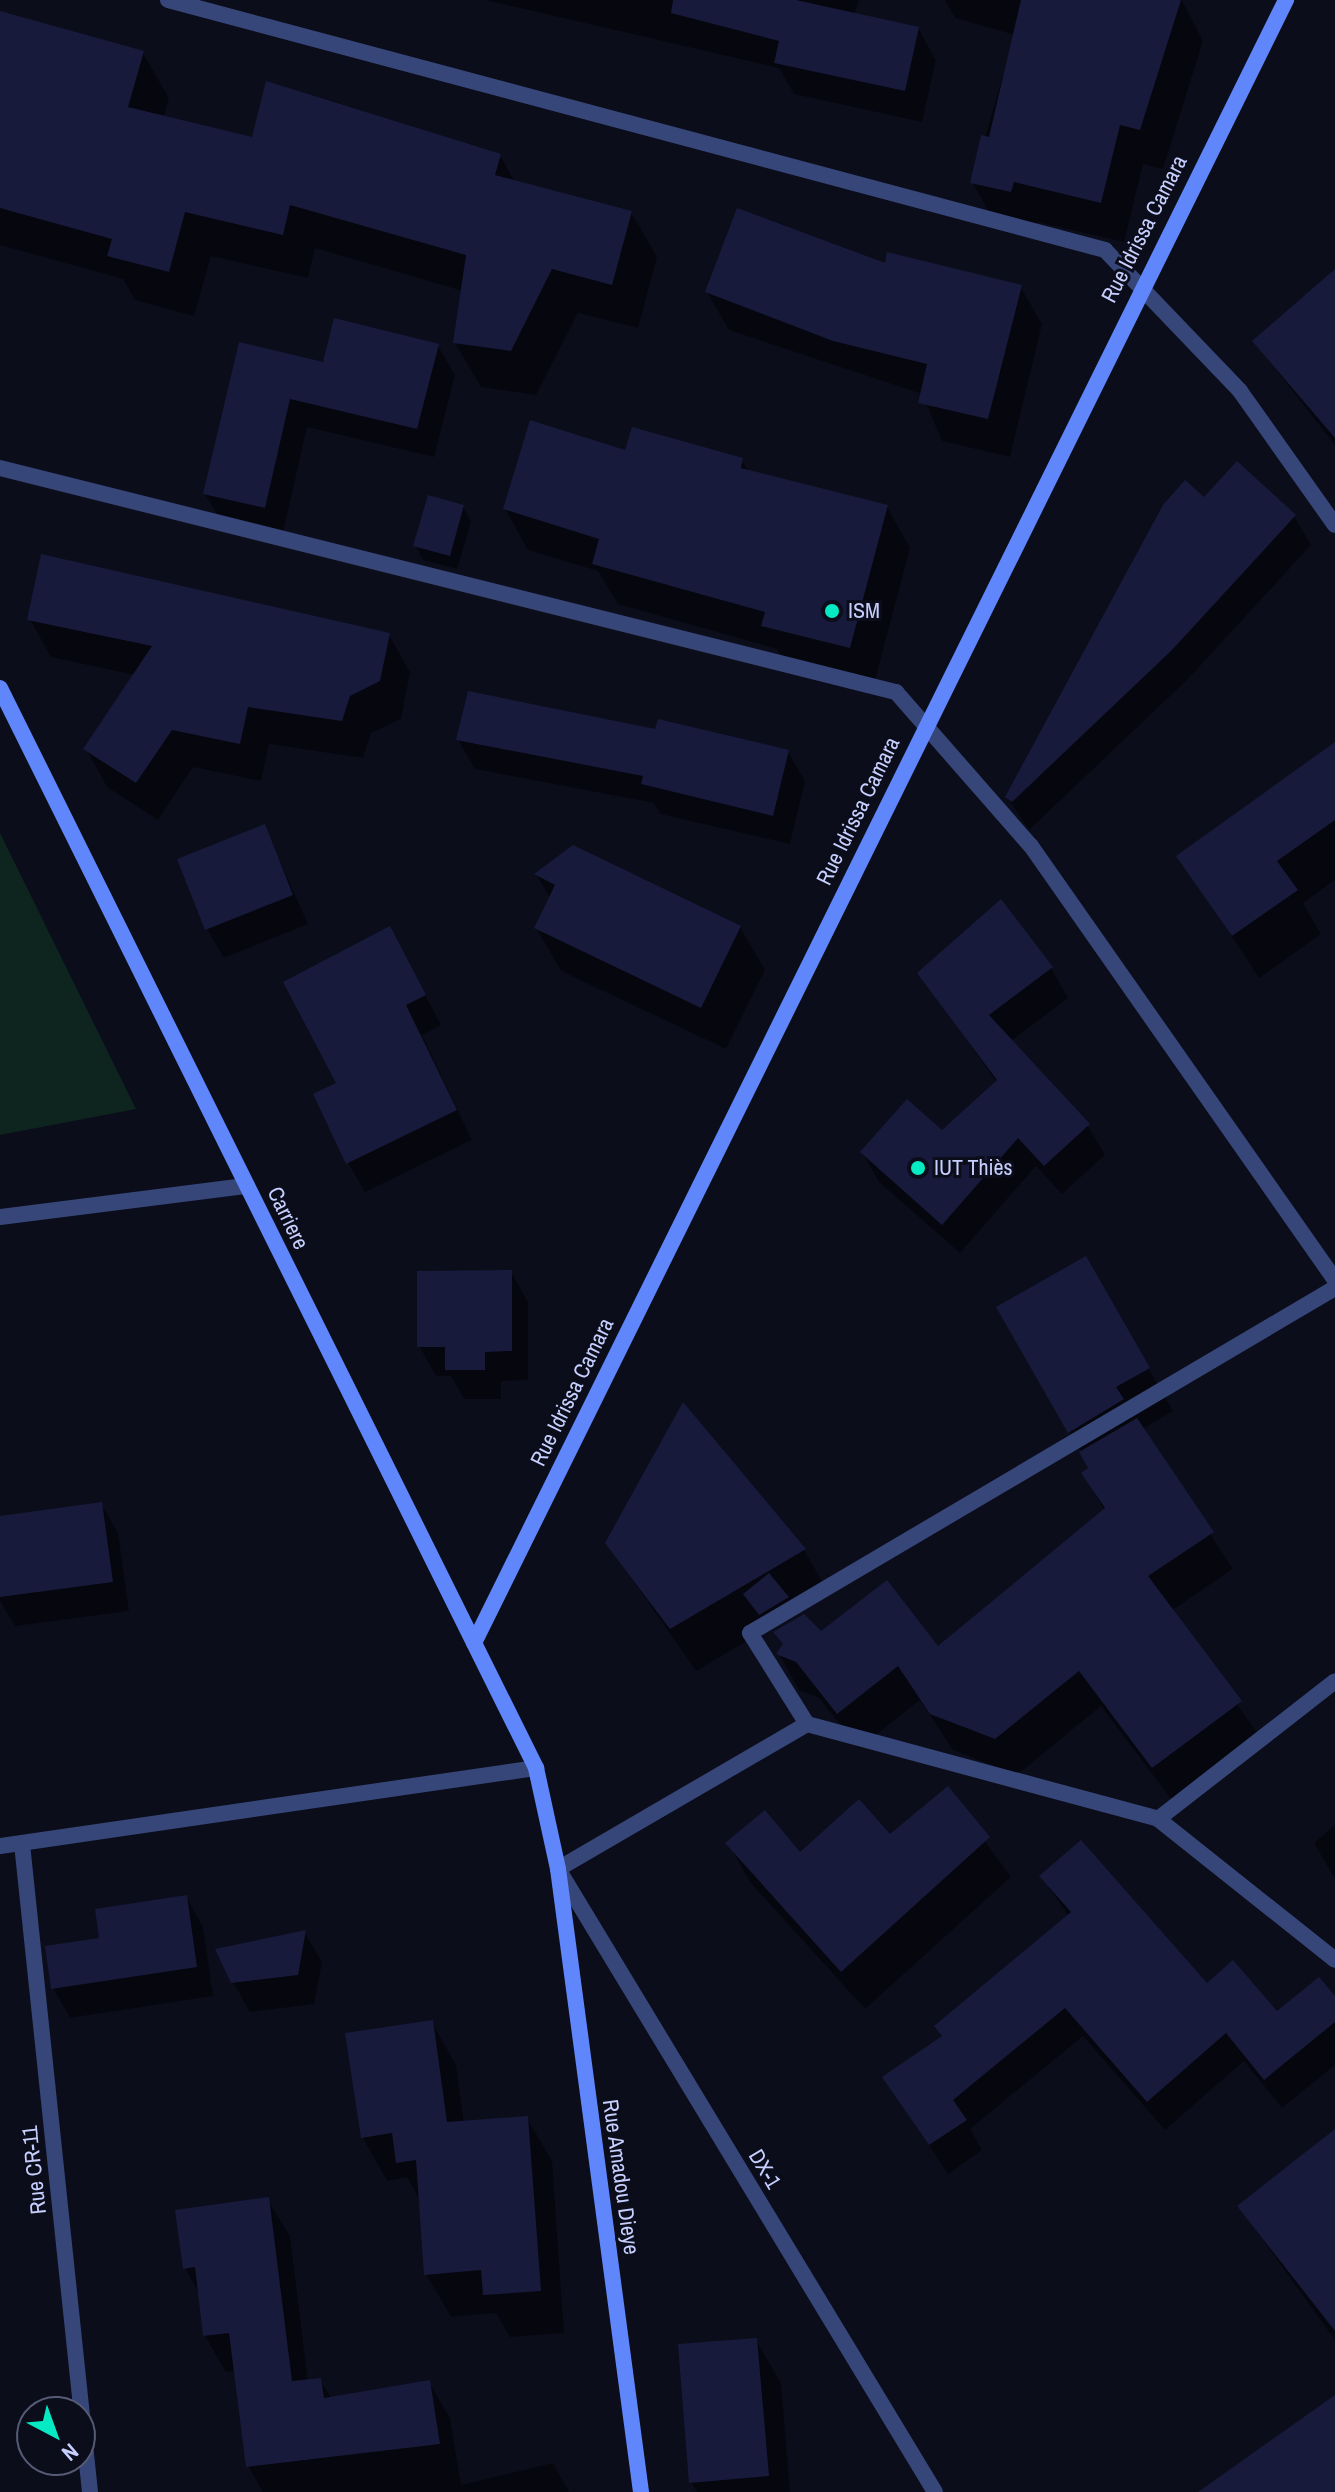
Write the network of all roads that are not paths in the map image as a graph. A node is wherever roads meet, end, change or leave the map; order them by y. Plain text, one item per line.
1 (168, 0) edge
2 (1286, 0) edge
3 (1139, 286) junction
4 (0, 468) edge
5 (1335, 525) edge
6 (0, 688) edge
7 (924, 724) junction
8 (247, 1186) junction
9 (0, 1217) edge
10 (1335, 1280) edge
11 (1335, 1288) edge
12 (474, 1643) junction
13 (1335, 1681) edge
14 (807, 1724) junction
15 (536, 1768) junction
16 (1158, 1819) junction
17 (22, 1844) junction
18 (0, 1846) edge
19 (558, 1869) junction
20 (1335, 1960) edge
21 (90, 2492) edge
22 (641, 2492) edge
23 (935, 2492) edge

1 - 3 street
2 - 3 street, Rue Idrissa Camara
3 - 5 street
3 - 7 street, Rue Idrissa Camara
4 - 7 street
6 - 8 street, Carriere
7 - 10 street
7 - 12 street, Rue Idrissa Camara
8 - 9 street
8 - 12 street, Carriere
11 - 14 street
12 - 15 street, Carriere
13 - 16 street
14 - 16 street
14 - 19 street
15 - 17 street
15 - 19 street, Rue Amadou Dieye
16 - 20 street
17 - 18 street
17 - 21 street, Rue CR-11
19 - 22 street, Rue Amadou Dieye
19 - 23 street, DX-1

